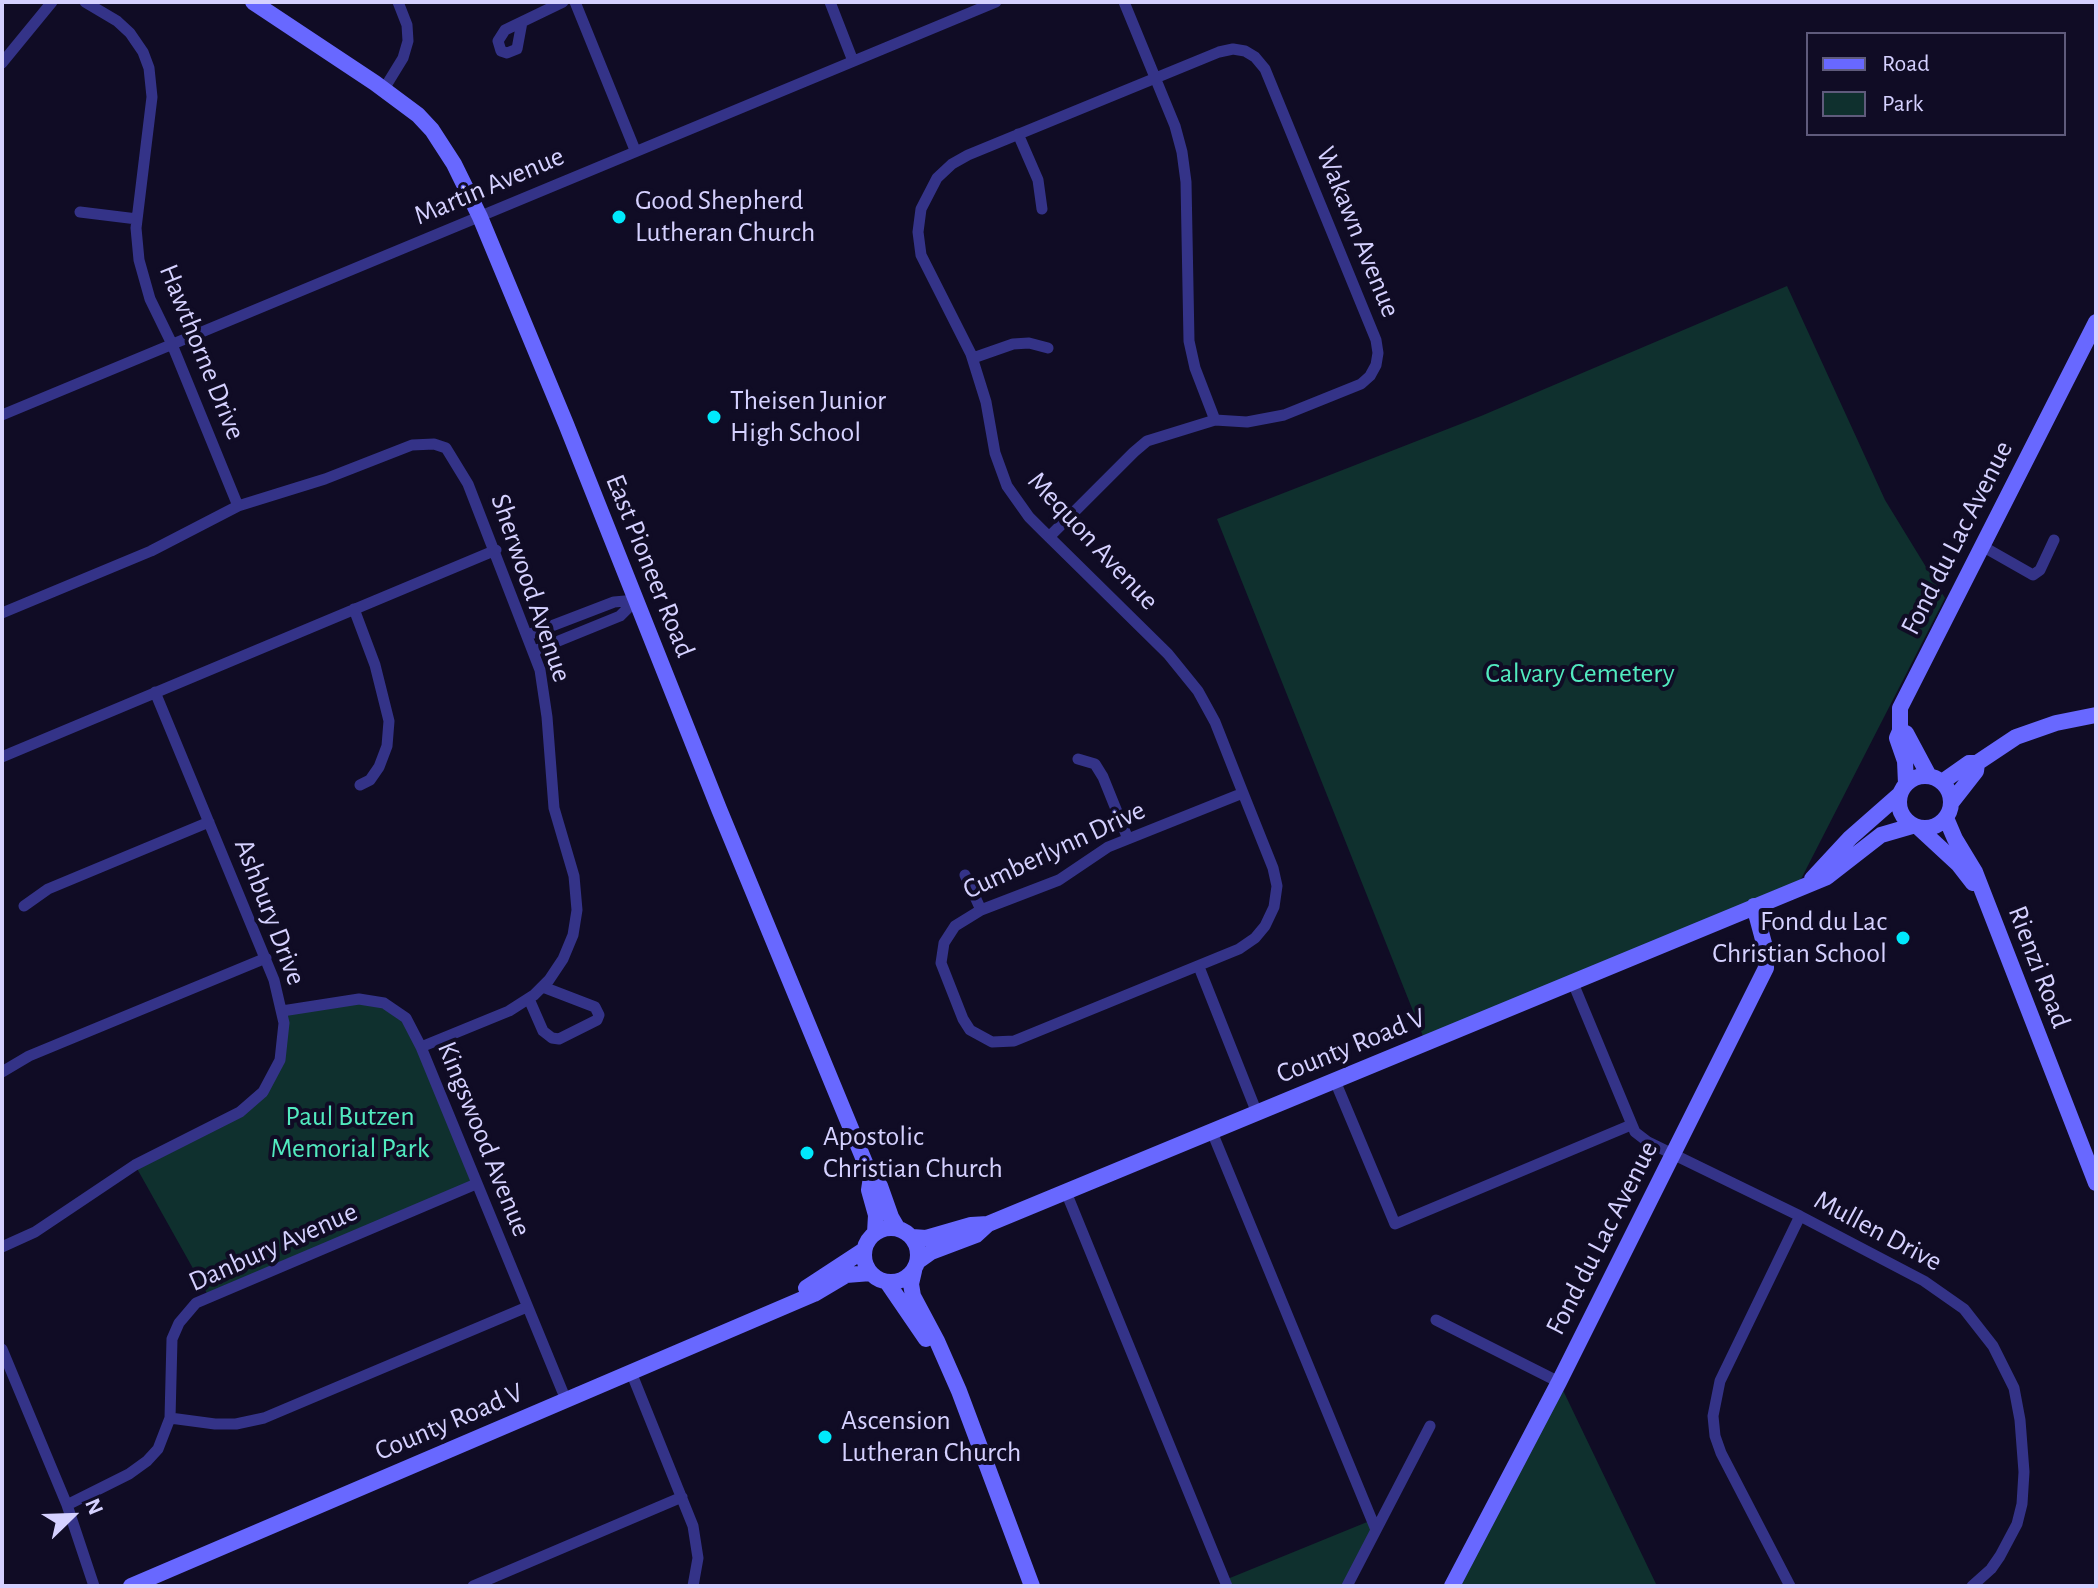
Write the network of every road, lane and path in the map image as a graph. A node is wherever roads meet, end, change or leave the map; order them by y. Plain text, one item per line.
1 (52, 2) edge
2 (85, 2) edge
3 (253, 2) edge
4 (398, 2) edge
5 (563, 2) edge
6 (575, 2) edge
7 (830, 2) edge
8 (996, 2) edge
9 (1124, 2) edge
10 (522, 22) dead end
11 (853, 61) junction
12 (2, 63) edge
13 (1155, 78) junction
14 (384, 89) junction
15 (1018, 134) junction
16 (635, 150) junction
17 (1042, 209) dead end
18 (80, 212) dead end
19 (480, 217) junction
20 (137, 219) junction
21 (2096, 322) edge
22 (171, 342) junction
23 (1048, 348) dead end
24 (973, 358) junction
25 (2, 415) edge
26 (1215, 420) junction
27 (238, 506) junction
28 (1049, 537) junction
29 (2054, 540) dead end
30 (1982, 546) junction
31 (496, 550) junction
32 (636, 600) junction
33 (354, 609) junction
34 (2, 613) edge
35 (528, 635) junction
36 (534, 651) junction
37 (155, 692) junction
38 (2096, 715) edge
39 (1900, 731) junction
40 (2, 757) edge
41 (1078, 759) dead end
42 (1977, 763) junction
43 (1935, 779) junction
44 (360, 785) dead end
45 (1903, 789) junction
46 (1243, 793) junction
47 (1949, 810) junction
48 (209, 822) junction
49 (1915, 827) junction
50 (1128, 839) junction
51 (965, 875) dead end
52 (1808, 883) junction
53 (1982, 893) junction
54 (24, 906) dead end
55 (1754, 906) junction
56 (981, 910) junction
57 (266, 958) junction
58 (1199, 967) junction
59 (1573, 983) junction
60 (543, 987) junction
61 (529, 999) junction
62 (282, 1011) junction
63 (421, 1047) junction
64 (2, 1072) edge
65 (1335, 1081) junction
66 (1257, 1113) junction
67 (1631, 1125) junction
68 (1212, 1132) junction
69 (1673, 1153) junction
70 (871, 1177) junction
71 (2096, 1183) edge
72 (476, 1184) junction
73 (1066, 1192) junction
74 (1800, 1216) junction
75 (988, 1224) junction
76 (875, 1233) junction
77 (905, 1233) junction
78 (2, 1247) edge
79 (864, 1250) junction
80 (915, 1267) junction
81 (871, 1273) junction
82 (887, 1282) junction
83 (787, 1304) junction
84 (527, 1307) junction
85 (1436, 1320) dead end
86 (2, 1349) edge
87 (631, 1372) junction
88 (1559, 1382) junction
89 (959, 1391) junction
90 (566, 1400) junction
91 (170, 1418) junction
92 (1430, 1426) dead end
93 (682, 1497) junction
94 (67, 1505) junction
95 (1376, 1530) junction
96 (94, 1586) edge
97 (131, 1586) edge
98 (473, 1586) edge
99 (693, 1586) edge
100 (1032, 1586) edge
101 (1227, 1586) edge
102 (1347, 1586) edge
103 (1452, 1586) edge
104 (1790, 1586) edge
105 (1972, 1586) edge

1 - 12 street
2 - 20 street, Hawthorne Drive
3 - 14 main road, East Pioneer Road
4 - 14 street
5 - 10 street
6 - 16 street
7 - 11 street
8 - 11 street, Martin Avenue
9 - 13 street
11 - 16 street, Martin Avenue
13 - 15 street, Mequon Avenue
13 - 26 street
13 - 26 street, Wakawn Avenue
14 - 19 main road, East Pioneer Road
15 - 17 street
15 - 24 street, Mequon Avenue
16 - 19 street, Martin Avenue
18 - 20 street
19 - 22 street, Martin Avenue
19 - 32 main road, East Pioneer Road
20 - 22 street, Hawthorne Drive
21 - 30 main road, Fond du Lac Avenue
22 - 25 street, Martin Avenue
22 - 27 street, Hawthorne Drive
23 - 24 street
24 - 28 street, Mequon Avenue
26 - 28 street, Wakawn Avenue
27 - 31 street, Sherwood Avenue
27 - 34 street
28 - 46 street, Mequon Avenue
29 - 30 street
30 - 39 main road, Fond du Lac Avenue
31 - 33 street
31 - 35 street, Sherwood Avenue
32 - 35 street
32 - 36 street
32 - 70 main road, East Pioneer Road
33 - 37 street
33 - 44 street
35 - 36 street, Sherwood Avenue
36 - 60 street, Sherwood Avenue
37 - 40 street
37 - 48 street, Ashbury Drive
38 - 42 main road
39 - 43 main road
39 - 45 main road, Fond du Lac Avenue
41 - 50 street
42 - 43 main road
42 - 47 main road
43 - 45 main road
43 - 47 main road
45 - 49 main road
45 - 52 main road
46 - 50 street, Cumberlynn Drive
46 - 58 street, Mequon Avenue
47 - 49 main road
47 - 53 main road, Rienzi Road
48 - 54 street
48 - 57 street, Ashbury Drive
49 - 52 main road
49 - 53 main road
50 - 56 street, Cumberlynn Drive
51 - 56 street
52 - 55 main road, County Road V
53 - 71 main road, Rienzi Road
55 - 59 main road, County Road V
55 - 69 main road, Fond du Lac Avenue
56 - 58 street, Cumberlynn Drive
57 - 62 street, Ashbury Drive
57 - 64 street
58 - 66 street
59 - 65 main road, County Road V
59 - 67 street
60 - 61 street, Sherwood Avenue
60 - 61 street
61 - 63 street, Sherwood Avenue
62 - 63 street, Kingswood Avenue
62 - 78 street, Ashbury Drive
63 - 72 street, Kingswood Avenue
65 - 66 main road, County Road V
65 - 67 street
66 - 68 main road, County Road V
67 - 69 street, Mullen Drive
68 - 73 main road, County Road V
68 - 95 street
69 - 74 street, Mullen Drive
69 - 88 main road, Fond du Lac Avenue
70 - 76 main road, East Pioneer Road
70 - 77 main road
72 - 84 street, Kingswood Avenue
72 - 91 street, Danbury Avenue
73 - 75 main road, County Road V
73 - 101 street
74 - 104 street
74 - 105 street, Mullen Drive
75 - 77 main road
75 - 80 main road, County Road V
76 - 77 main road
76 - 79 main road
77 - 80 main road
79 - 81 main road
79 - 83 main road, County Road V
80 - 82 main road
80 - 89 main road
81 - 82 main road
81 - 83 main road, County Road V
82 - 89 main road
83 - 87 main road, County Road V
84 - 90 street, Kingswood Avenue
84 - 91 street
85 - 88 street
86 - 94 street
87 - 90 main road, County Road V
87 - 93 street
88 - 103 main road, Fond du Lac Avenue
89 - 100 main road
90 - 97 main road, County Road V
91 - 94 street, Danbury Avenue
92 - 95 street
93 - 98 street
93 - 99 street
94 - 96 street
95 - 102 street

